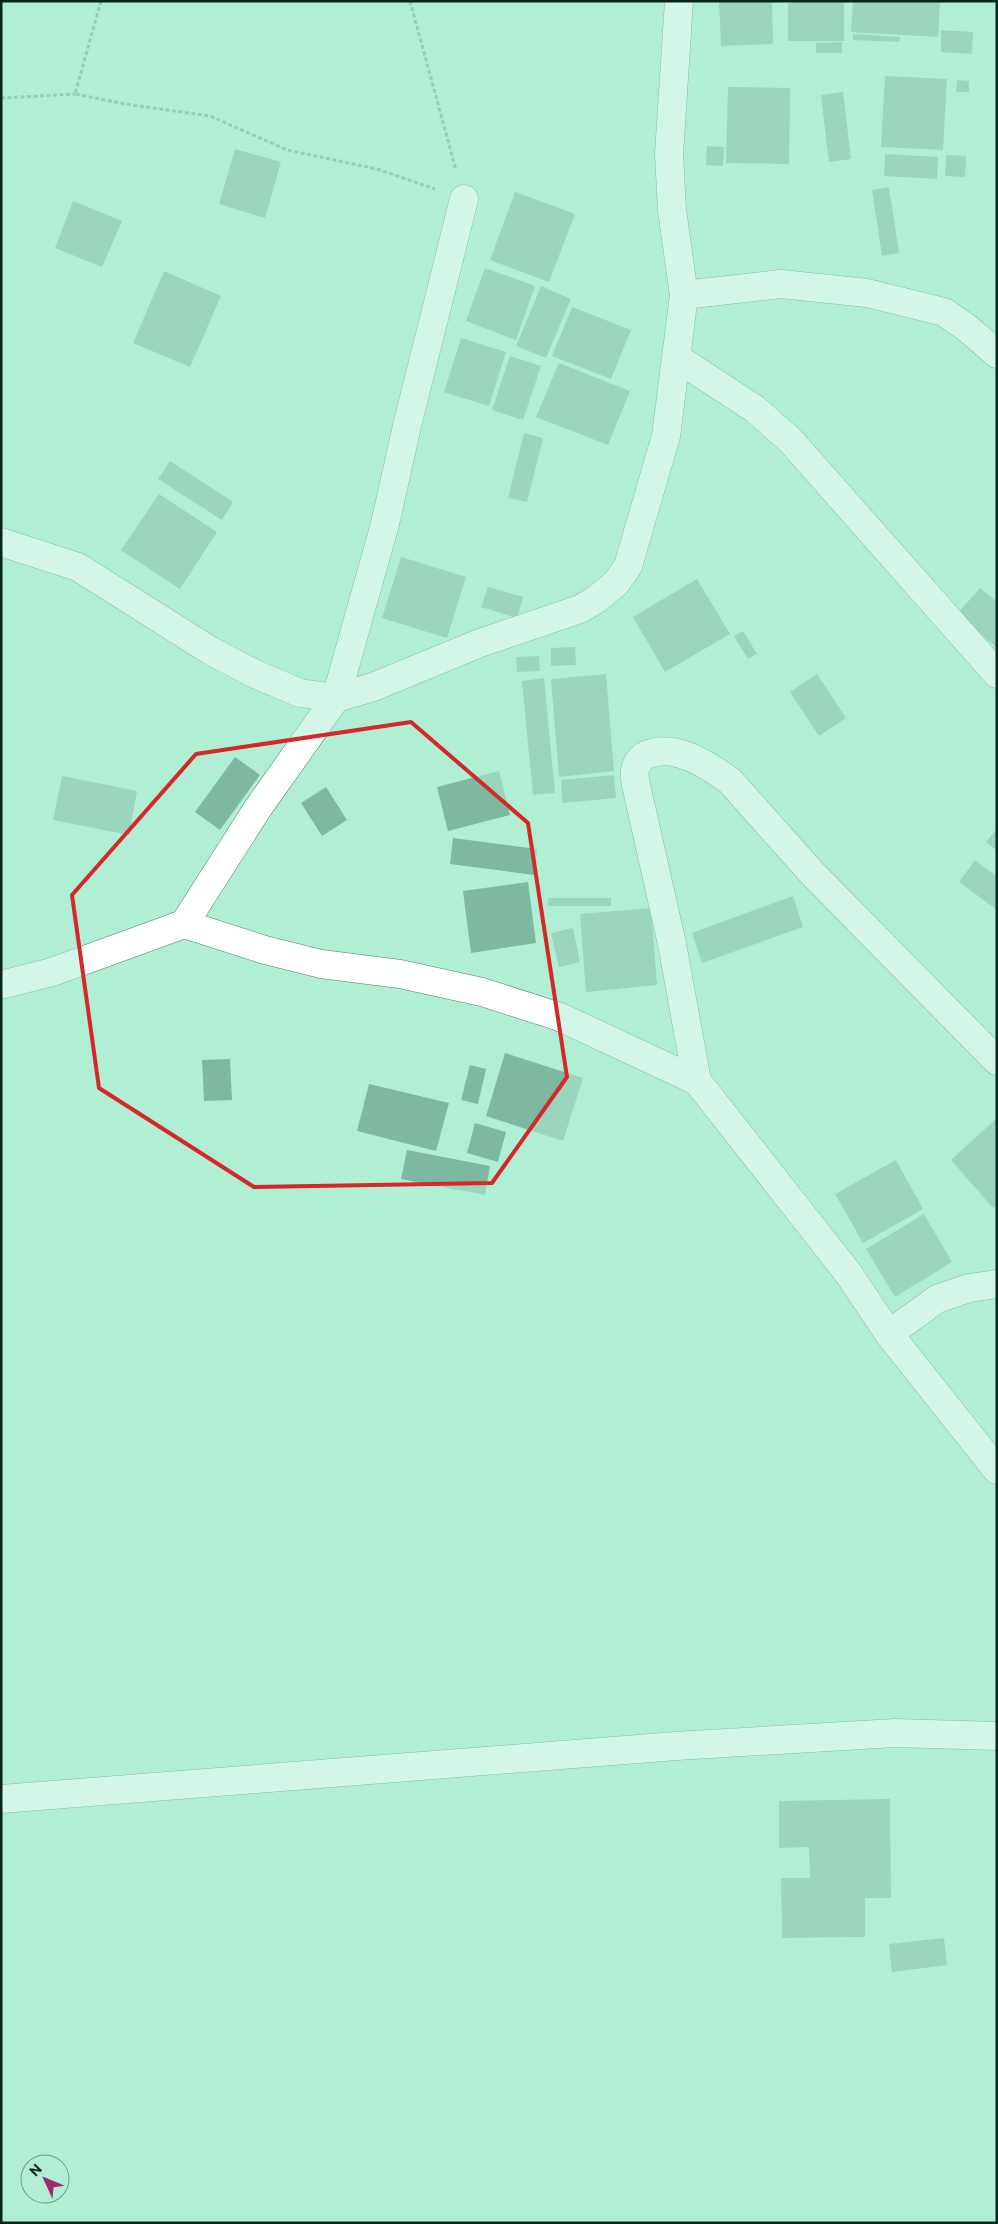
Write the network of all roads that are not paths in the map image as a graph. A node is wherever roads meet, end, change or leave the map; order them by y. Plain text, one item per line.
1 (679, 1) edge
2 (464, 199) road end
3 (684, 295) junction
4 (997, 354) edge
5 (677, 358) junction
6 (1, 542) edge
7 (997, 674) edge
8 (336, 698) junction
9 (184, 924) junction
10 (1, 985) edge
11 (997, 1061) edge
12 (697, 1080) junction
13 (997, 1284) edge
14 (889, 1334) junction
15 (997, 1470) edge
16 (997, 1736) edge
17 (1, 1799) edge

1 - 3 street
2 - 8 street
3 - 4 street
3 - 5 street
5 - 7 street
5 - 8 street
6 - 8 street
8 - 9 street
9 - 10 street
9 - 12 street
11 - 12 street
12 - 14 street
13 - 14 street
14 - 15 street
16 - 17 street

